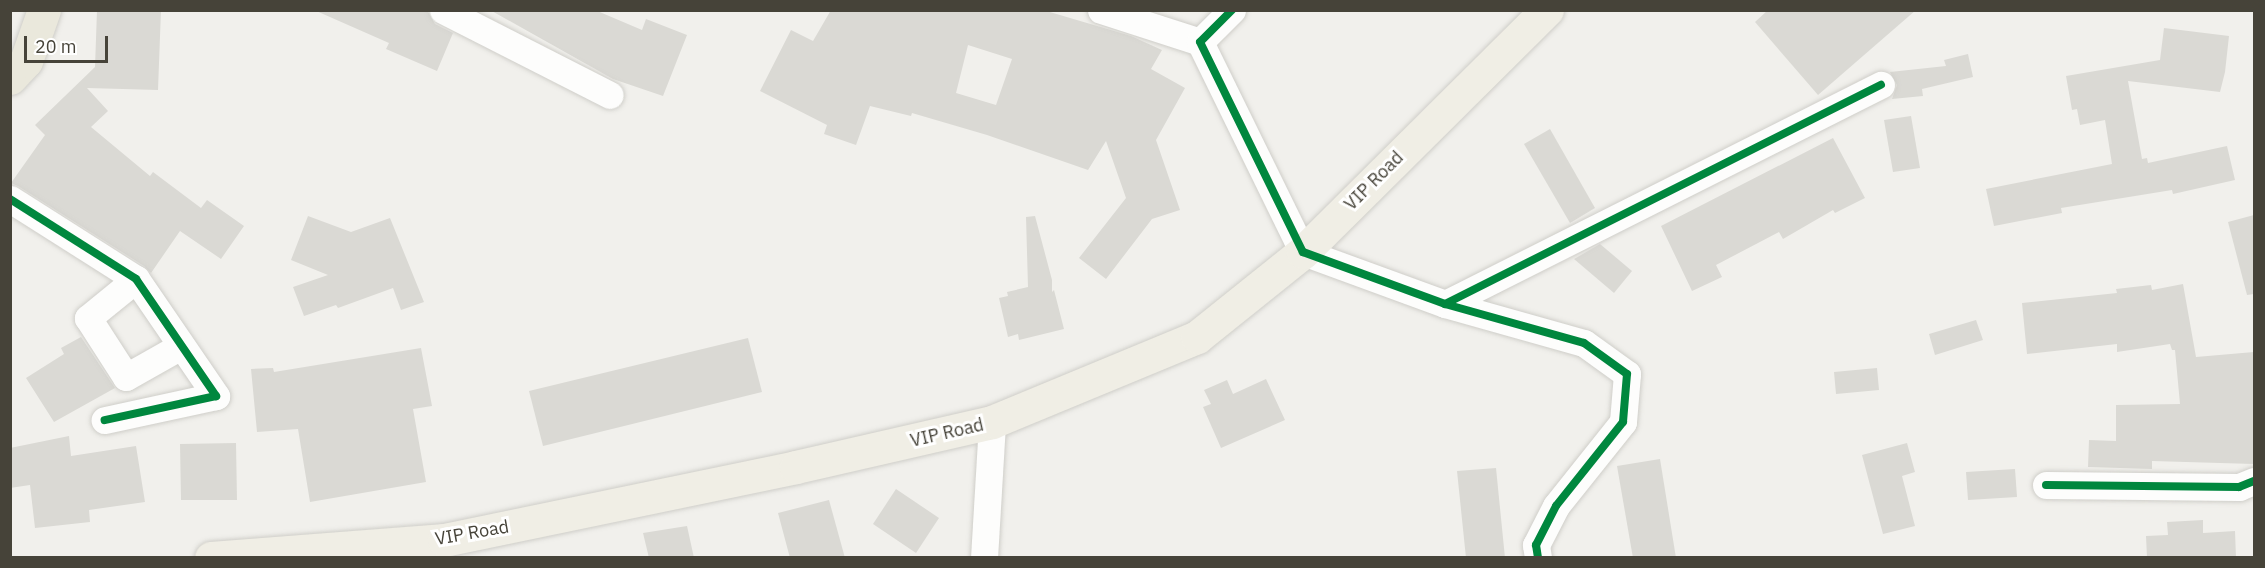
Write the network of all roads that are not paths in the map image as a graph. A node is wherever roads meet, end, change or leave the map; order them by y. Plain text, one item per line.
1 (44, 10) edge
2 (443, 10) edge
3 (1101, 10) edge
4 (1232, 10) edge
5 (1548, 10) edge
6 (1200, 42) junction
7 (10, 78) edge
8 (1881, 85) dead end
9 (610, 95) dead end
10 (10, 199) edge
11 (1303, 252) junction
12 (136, 279) junction
13 (1445, 304) junction
14 (182, 346) junction
15 (105, 420) dead end
16 (992, 422) junction
17 (2254, 481) edge
18 (2046, 485) dead end
19 (445, 549) edge
20 (211, 558) edge
21 (984, 558) edge
22 (1538, 558) edge

1 - 7 highway
2 - 9 street
3 - 6 street
4 - 6 street
5 - 11 main road, VIP Road
6 - 11 street
8 - 13 street
10 - 12 street
11 - 13 street
11 - 16 main road, VIP Road
12 - 14 street
12 - 14 street
13 - 22 street
14 - 15 street
16 - 19 main road, VIP Road
16 - 21 street
17 - 18 street
19 - 20 main road, VIP Road

